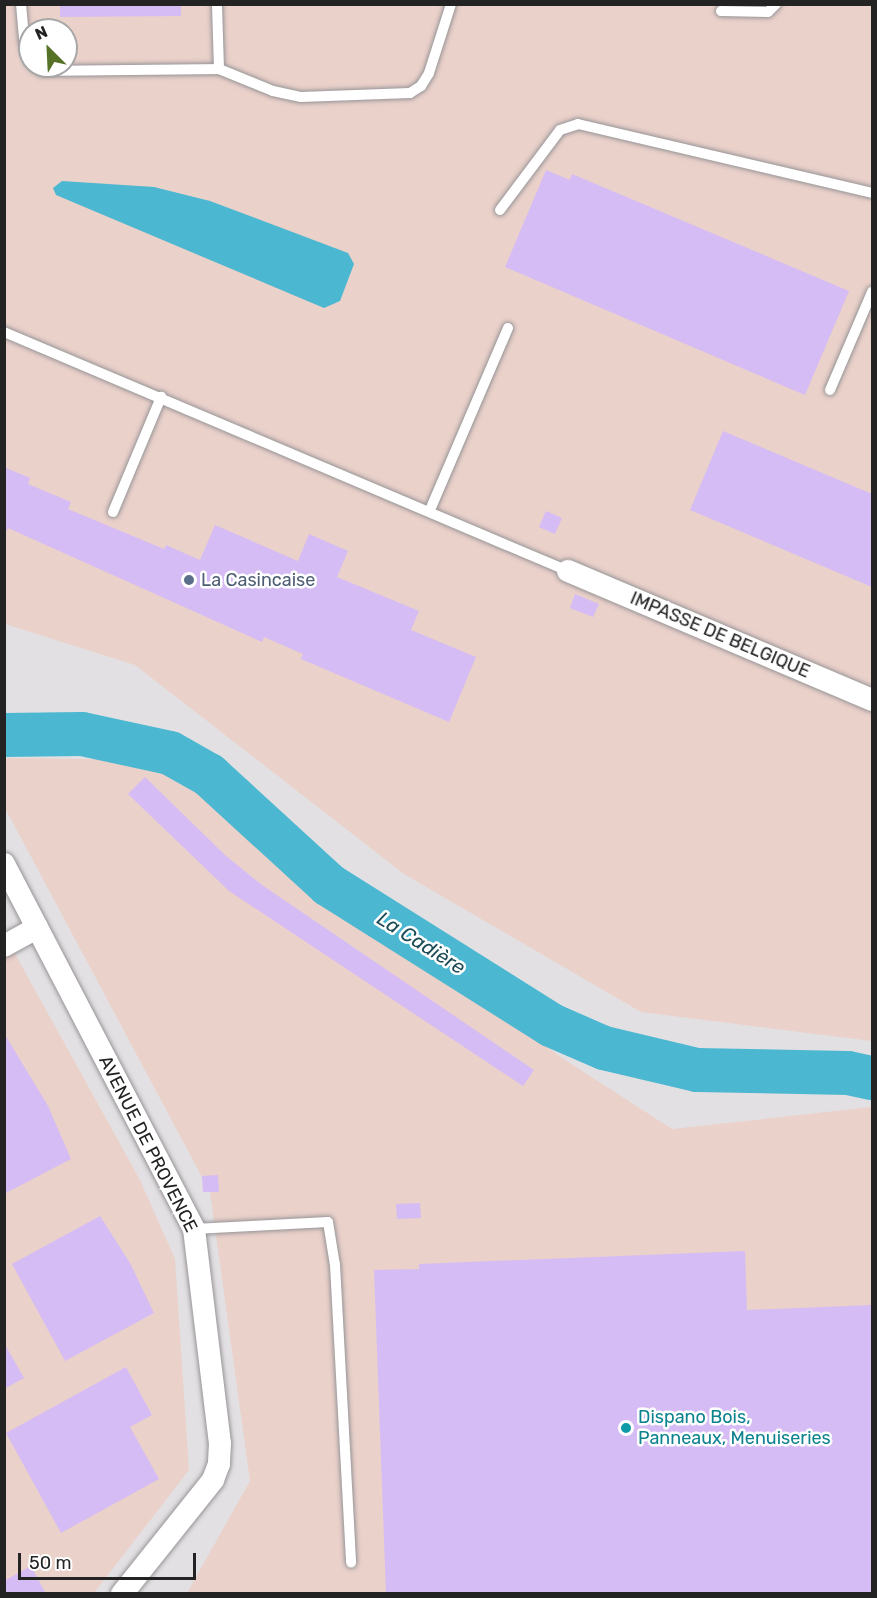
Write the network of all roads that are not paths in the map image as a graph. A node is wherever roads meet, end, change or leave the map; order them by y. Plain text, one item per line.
1 (217, 4) edge
2 (451, 4) edge
3 (776, 4) edge
4 (721, 11) dead end
5 (219, 69) junction
6 (78, 71) edge
7 (873, 194) edge
8 (500, 210) dead end
9 (873, 292) edge
10 (508, 328) dead end
11 (4, 332) edge
12 (830, 390) dead end
13 (160, 397) junction
14 (430, 510) junction
15 (113, 512) dead end
16 (568, 571) joint
17 (873, 700) edge
18 (4, 864) edge
19 (37, 928) junction
20 (4, 945) edge
21 (194, 1229) junction
22 (351, 1563) dead end
23 (122, 1593) edge

1 - 5 lane
2 - 5 lane
3 - 4 lane
5 - 6 lane
7 - 8 lane
9 - 12 lane
10 - 14 lane
11 - 13 lane
13 - 14 lane
13 - 15 lane
14 - 16 lane
16 - 17 street, IMPASSE DE BELGIQUE
18 - 19 street, AVENUE DE PROVENCE
19 - 20 street
19 - 21 street, AVENUE DE PROVENCE
21 - 22 lane
21 - 23 street, AVENUE DE PROVENCE

